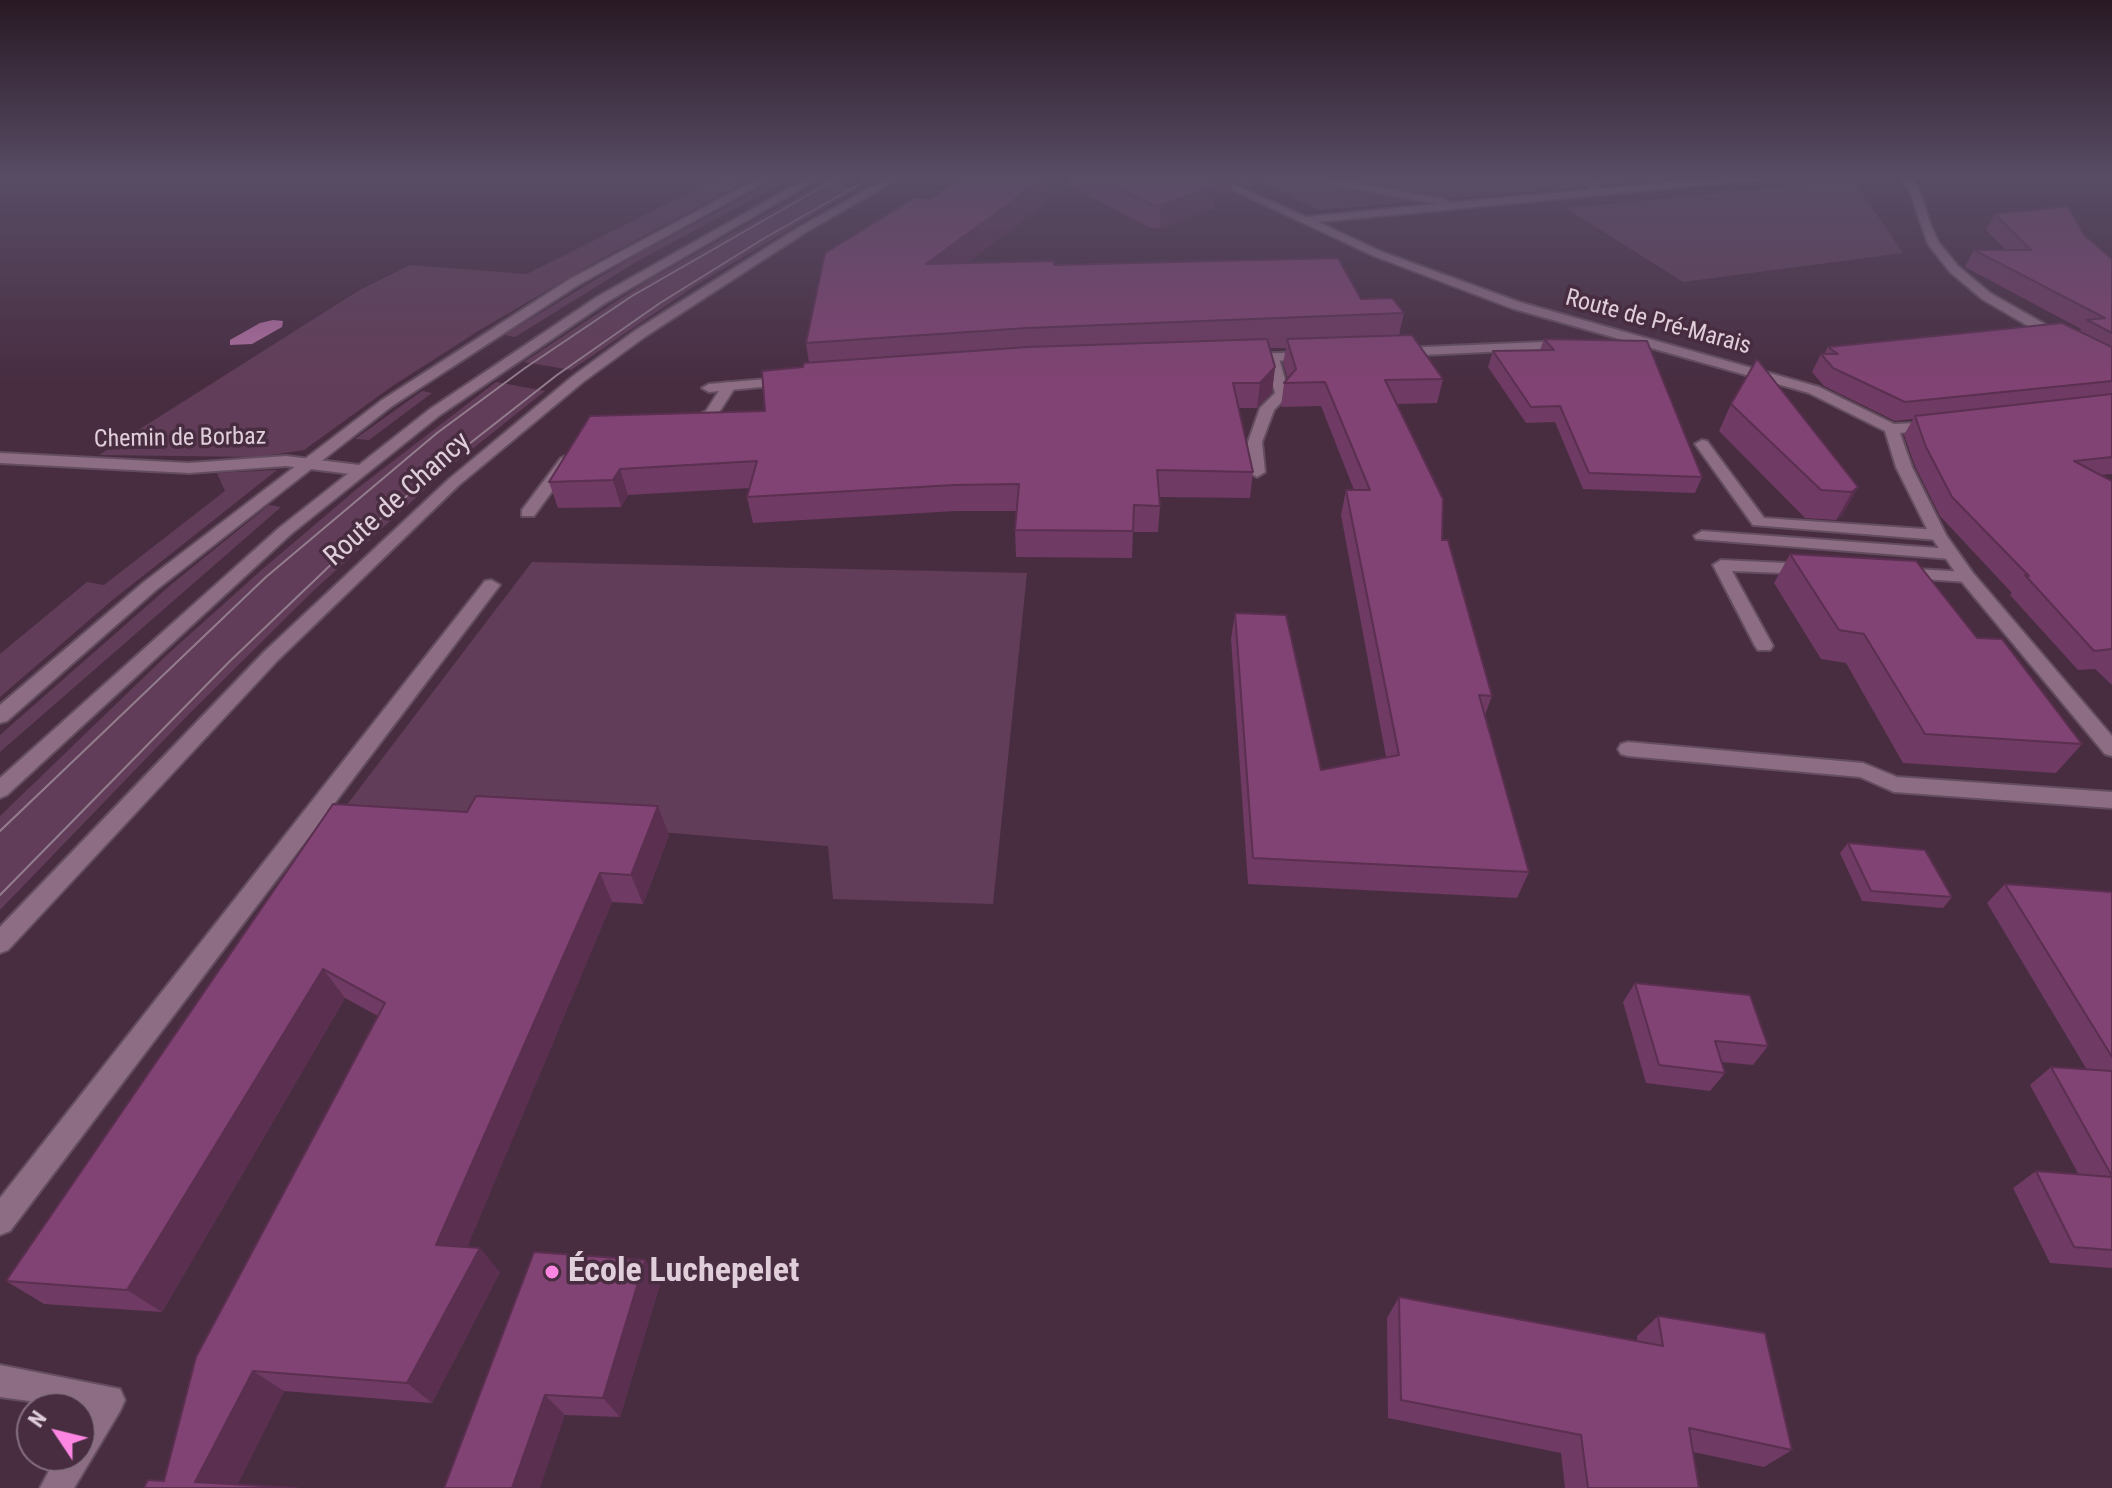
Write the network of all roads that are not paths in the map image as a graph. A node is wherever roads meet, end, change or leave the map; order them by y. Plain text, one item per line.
1 (639, 245) edge
2 (692, 245) edge
3 (778, 245) edge
4 (1362, 245) edge
5 (1935, 245) edge
6 (1544, 325) junction
7 (1625, 338) junction
8 (2069, 343) edge
9 (1589, 344) edge
10 (1605, 344) edge
11 (1510, 347) junction
12 (1383, 353) edge
13 (1320, 355) edge
14 (1272, 358) junction
15 (1227, 359) edge
16 (808, 379) edge
17 (729, 386) junction
18 (709, 388) dead end
19 (680, 424) edge
20 (1948, 424) edge
21 (1892, 429) junction
22 (1702, 444) dead end
23 (571, 453) edge
24 (0, 458) edge
25 (306, 463) junction
26 (359, 470) junction
27 (1257, 472) dead end
28 (528, 513) dead end
29 (1938, 535) junction
30 (1702, 536) dead end
31 (1951, 554) junction
32 (1829, 570) edge
33 (1875, 572) edge
34 (1967, 577) junction
35 (491, 585) dead end
36 (1764, 646) dead end
37 (0, 716) edge
38 (1628, 749) dead end
39 (2112, 749) edge
40 (0, 790) edge
41 (2112, 800) edge
42 (0, 943) edge
43 (0, 1221) edge
44 (0, 1381) edge
45 (63, 1392) edge
46 (96, 1398) edge
47 (96, 1422) edge

1 - 25 street
2 - 26 street, Route de Chancy
3 - 42 street, Route de Chancy
4 - 6 street, Route de Pré-Marais
5 - 8 street
6 - 7 street, Route de Pré-Marais
6 - 11 street
7 - 10 street
7 - 21 street, Route de Pré-Marais
9 - 11 street
11 - 12 street
13 - 14 street
14 - 15 street
14 - 27 street
16 - 17 street
17 - 18 street
17 - 19 street
20 - 21 street
21 - 29 street
22 - 29 street
23 - 28 street
24 - 25 street, Chemin de Borbaz
25 - 26 street, Chemin de Borbaz
25 - 37 street
26 - 40 street, Route de Chancy
29 - 31 street
30 - 31 street
31 - 34 street
32 - 36 street
33 - 34 street
34 - 39 street
35 - 43 street
38 - 41 street
44 - 45 street
46 - 47 street

